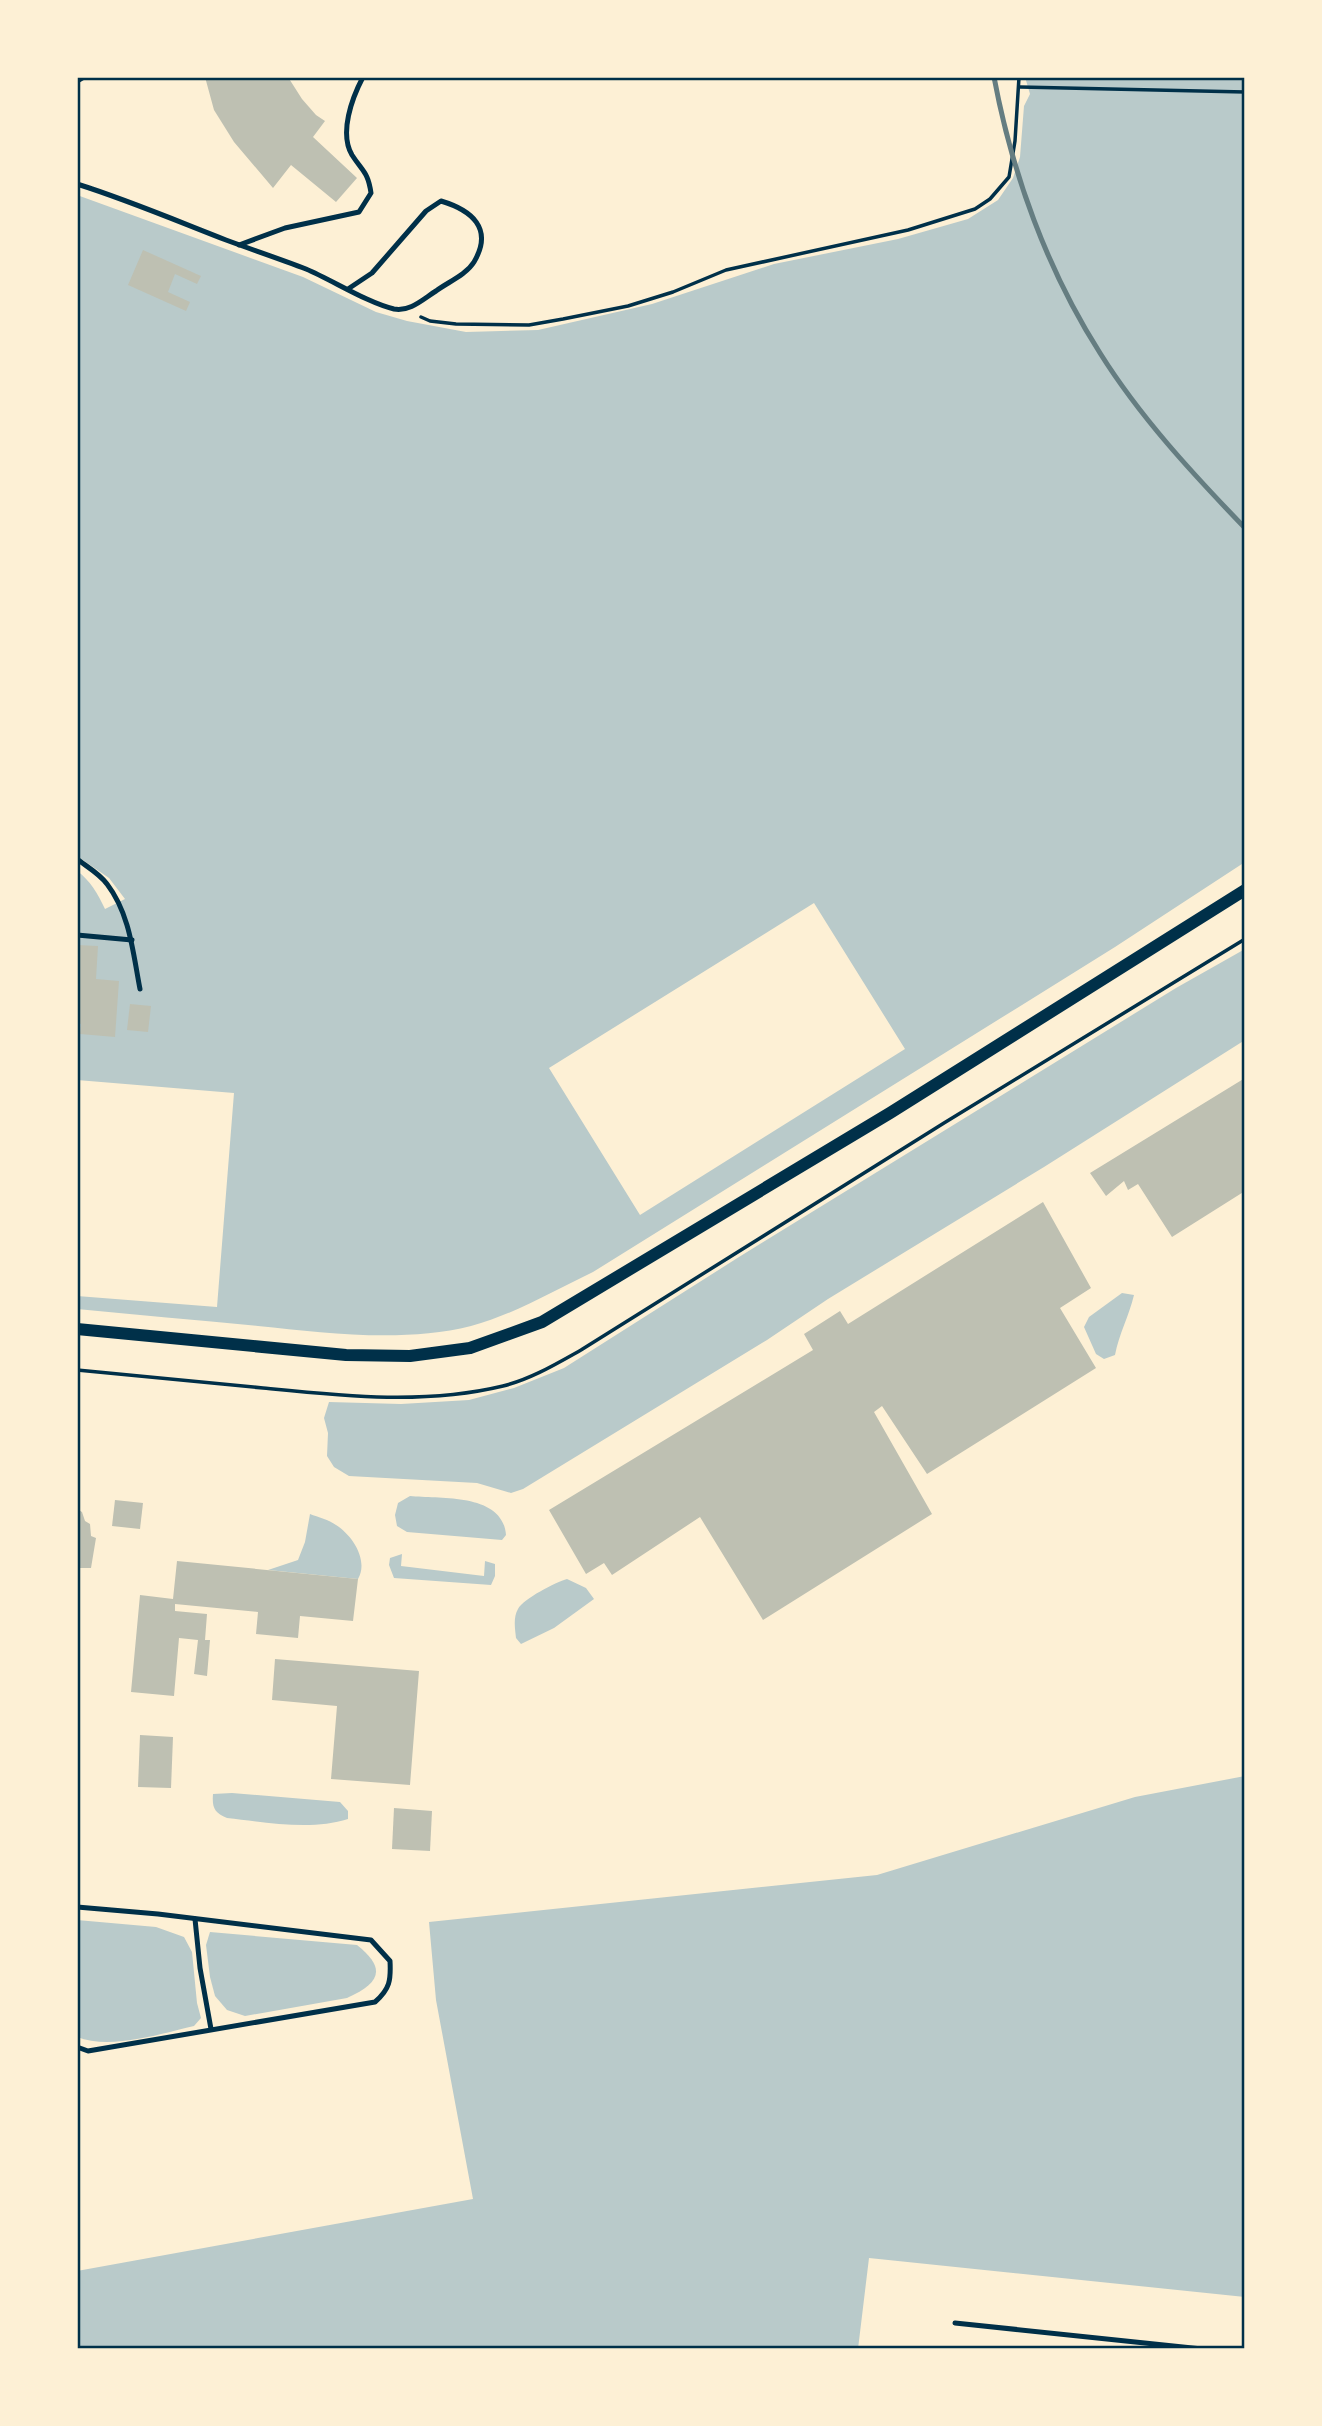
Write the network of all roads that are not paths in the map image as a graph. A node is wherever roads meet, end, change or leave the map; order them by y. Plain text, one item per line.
1 (82, 77) edge
2 (363, 77) edge
3 (77, 80) edge
4 (77, 184) edge
5 (239, 245) junction
6 (348, 289) junction
7 (77, 859) edge
8 (1245, 890) edge
9 (77, 934) edge
10 (132, 940) junction
11 (141, 989) dead end
12 (77, 1329) edge
13 (77, 1907) edge
14 (195, 1919) junction
15 (211, 2029) junction
16 (77, 2047) edge
17 (956, 2322) dead end
18 (1202, 2349) edge

1 - 3 street
2 - 5 lane
4 - 5 lane
5 - 6 lane
6 - 6 lane
7 - 10 lane
8 - 12 street
9 - 10 lane
10 - 11 lane
13 - 14 lane
14 - 15 lane
14 - 15 lane
15 - 16 lane
17 - 18 lane

